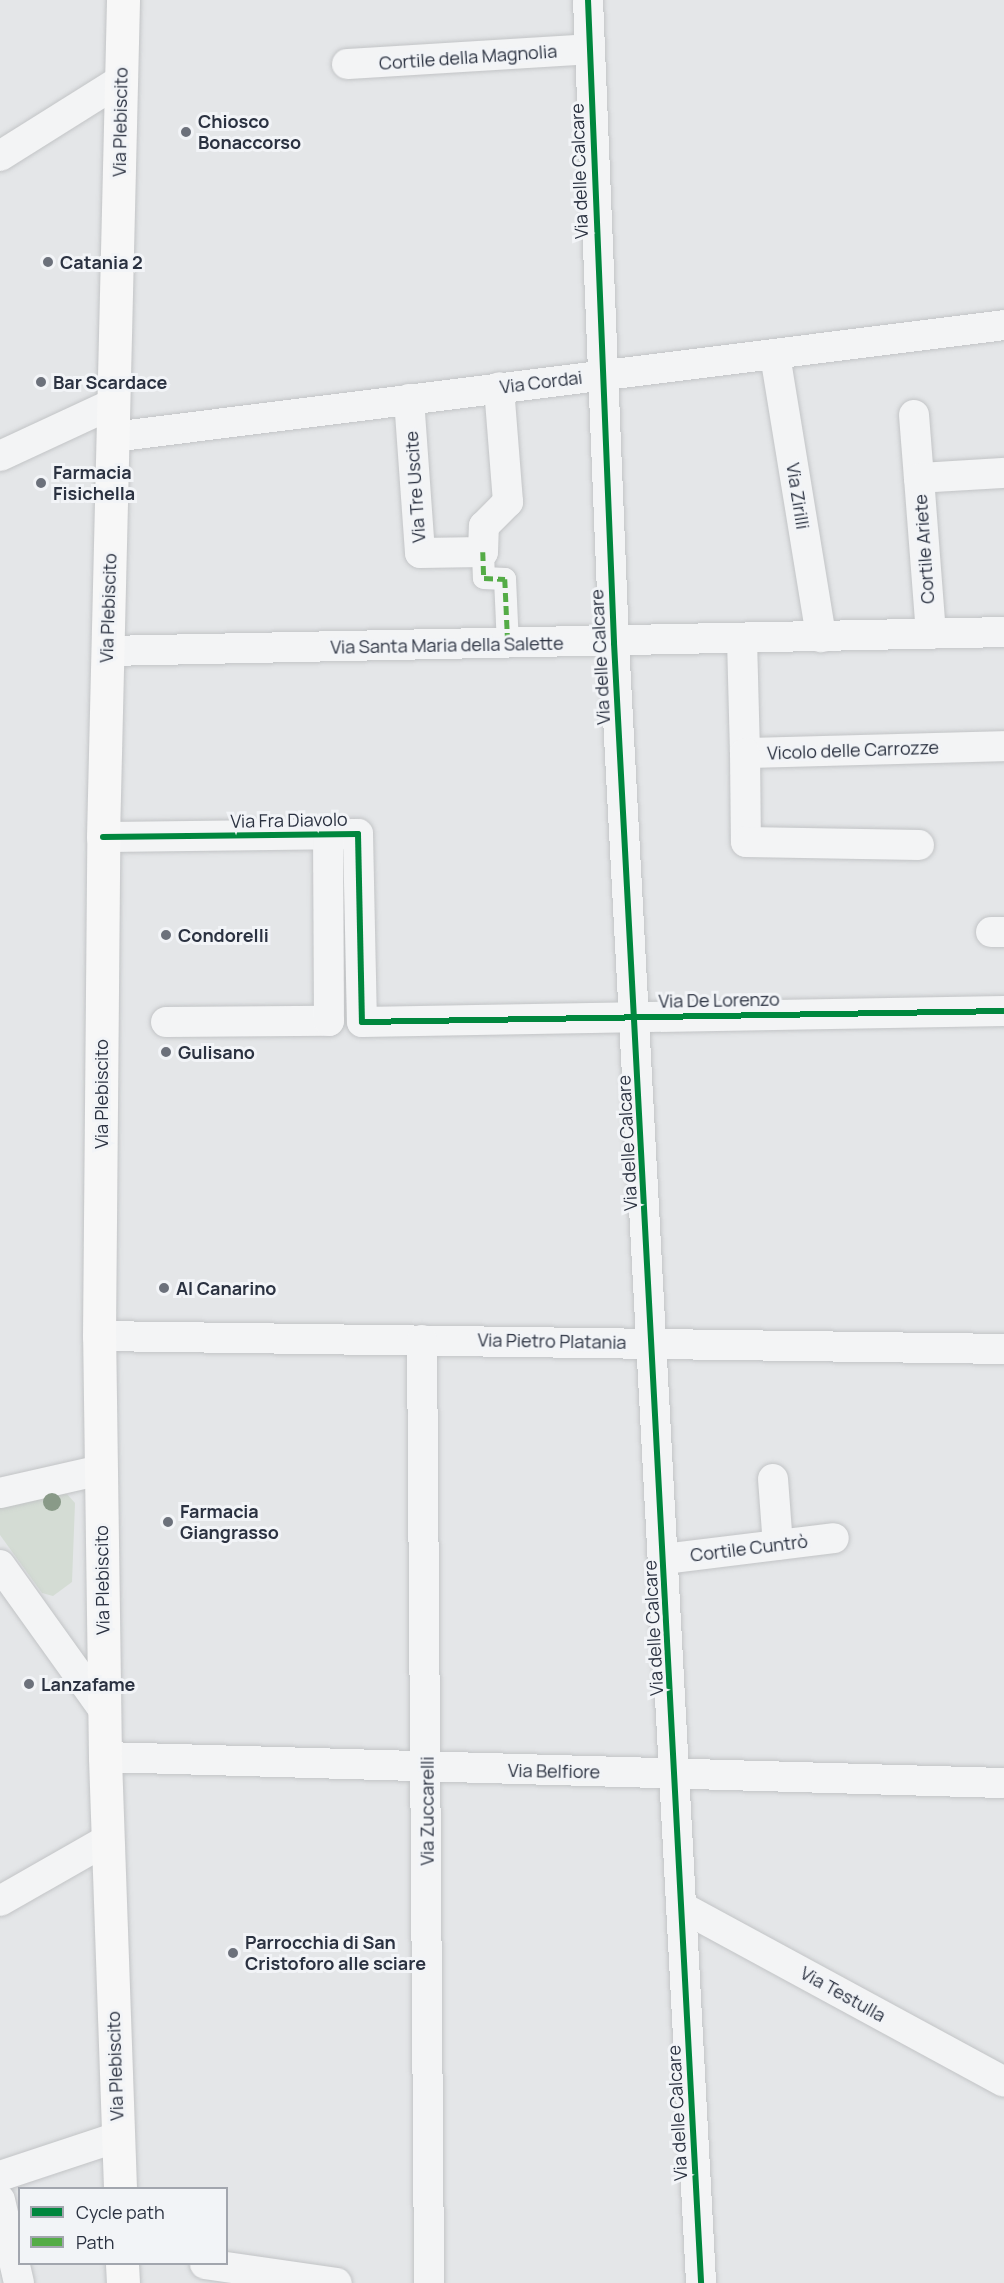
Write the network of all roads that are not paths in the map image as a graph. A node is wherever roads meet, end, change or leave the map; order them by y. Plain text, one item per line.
1 (123, 0) edge
2 (588, 0) edge
3 (590, 49) junction
4 (347, 64) dead end
5 (121, 80) junction
6 (0, 156) edge
7 (1004, 325) edge
8 (775, 355) junction
9 (602, 375) junction
10 (499, 387) junction
11 (409, 399) junction
12 (114, 403) junction
13 (914, 415) dead end
14 (113, 437) junction
15 (0, 456) edge
16 (1004, 473) edge
17 (919, 478) junction
18 (483, 552) junction
19 (1004, 633) edge
20 (931, 634) junction
21 (821, 637) junction
22 (742, 639) junction
23 (614, 643) junction
24 (508, 645) junction
25 (107, 651) junction
26 (1004, 746) edge
27 (745, 753) junction
28 (328, 834) junction
29 (103, 837) junction
30 (919, 845) dead end
31 (1004, 1011) edge
32 (634, 1017) junction
33 (166, 1022) dead end
34 (362, 1022) joint
35 (99, 1336) junction
36 (422, 1340) junction
37 (654, 1343) junction
38 (1004, 1349) edge
39 (101, 1470) junction
40 (773, 1479) dead end
41 (0, 1493) edge
42 (834, 1538) dead end
43 (778, 1545) junction
44 (664, 1559) junction
45 (0, 1564) edge
46 (104, 1710) junction
47 (105, 1757) junction
48 (426, 1767) junction
49 (676, 1773) junction
50 (1004, 1783) edge
51 (107, 1840) junction
52 (0, 1901) edge
53 (682, 1907) junction
54 (1004, 2082) edge
55 (118, 2138) junction
56 (0, 2176) edge
57 (120, 2187) edge
58 (0, 2200) edge
59 (122, 2265) edge
60 (212, 2265) edge
61 (19, 2283) edge
62 (123, 2283) edge
63 (337, 2283) edge
64 (429, 2283) edge
65 (701, 2283) edge

1 - 5 main road, Via Plebiscito
2 - 3 street, Via delle Calcare
3 - 4 street, Cortile della Magnolia
3 - 9 street, Via delle Calcare
5 - 6 street
5 - 12 main road, Via Plebiscito
7 - 8 street, Via Cordai
8 - 9 street, Via Cordai
8 - 21 street, Via Zirilli
9 - 10 street, Via Cordai
9 - 23 street, Via delle Calcare
10 - 11 street, Via Cordai
10 - 18 street
11 - 14 street, Via Cordai
11 - 18 street, Via Tre Uscite
12 - 14 main road, Via Plebiscito
12 - 15 street
13 - 17 street
14 - 25 main road, Via Plebiscito
16 - 17 street, Cortile Ariete
17 - 20 street, Cortile Ariete
18 - 24 street
19 - 20 street, Via Santa Maria della Salette
20 - 21 street, Via Santa Maria della Salette
21 - 22 street, Via Santa Maria della Salette
22 - 23 street, Via Santa Maria della Salette
22 - 27 street, Vicolo delle Carrozze
23 - 24 street, Via Santa Maria della Salette
23 - 32 street, Via delle Calcare
24 - 25 street, Via Santa Maria della Salette
25 - 29 main road, Via Plebiscito
26 - 27 street, Vicolo delle Carrozze
27 - 30 street
28 - 29 street, Via Fra Diavolo
28 - 33 street
28 - 34 street, Via Fra Diavolo
29 - 35 main road, Via Plebiscito
31 - 32 street, Via De Lorenzo
32 - 34 street, Via De Lorenzo
32 - 37 street, Via delle Calcare
35 - 36 street, Via Pietro Platania
35 - 39 main road, Via Plebiscito
36 - 37 street, Via Pietro Platania
36 - 48 street, Via Zuccarelli
37 - 38 street, Via Pietro Platania
37 - 44 street, Via delle Calcare
39 - 41 street
39 - 46 main road, Via Plebiscito
40 - 43 street
42 - 43 street, Cortile Cuntrò
43 - 44 street, Cortile Cuntrò
44 - 49 street, Via delle Calcare
45 - 46 street
46 - 47 main road, Via Plebiscito
47 - 48 street, Via Belfiore
47 - 51 main road, Via Plebiscito
48 - 49 street, Via Belfiore
48 - 64 street, Via Zuccarelli
49 - 50 street, Via Belfiore
49 - 53 street, Via delle Calcare
51 - 52 street
51 - 55 main road, Via Plebiscito
53 - 54 street, Via Testulla
53 - 65 street, Via delle Calcare
55 - 56 street
55 - 57 main road, Via Plebiscito
58 - 61 street
59 - 62 main road
60 - 63 street

